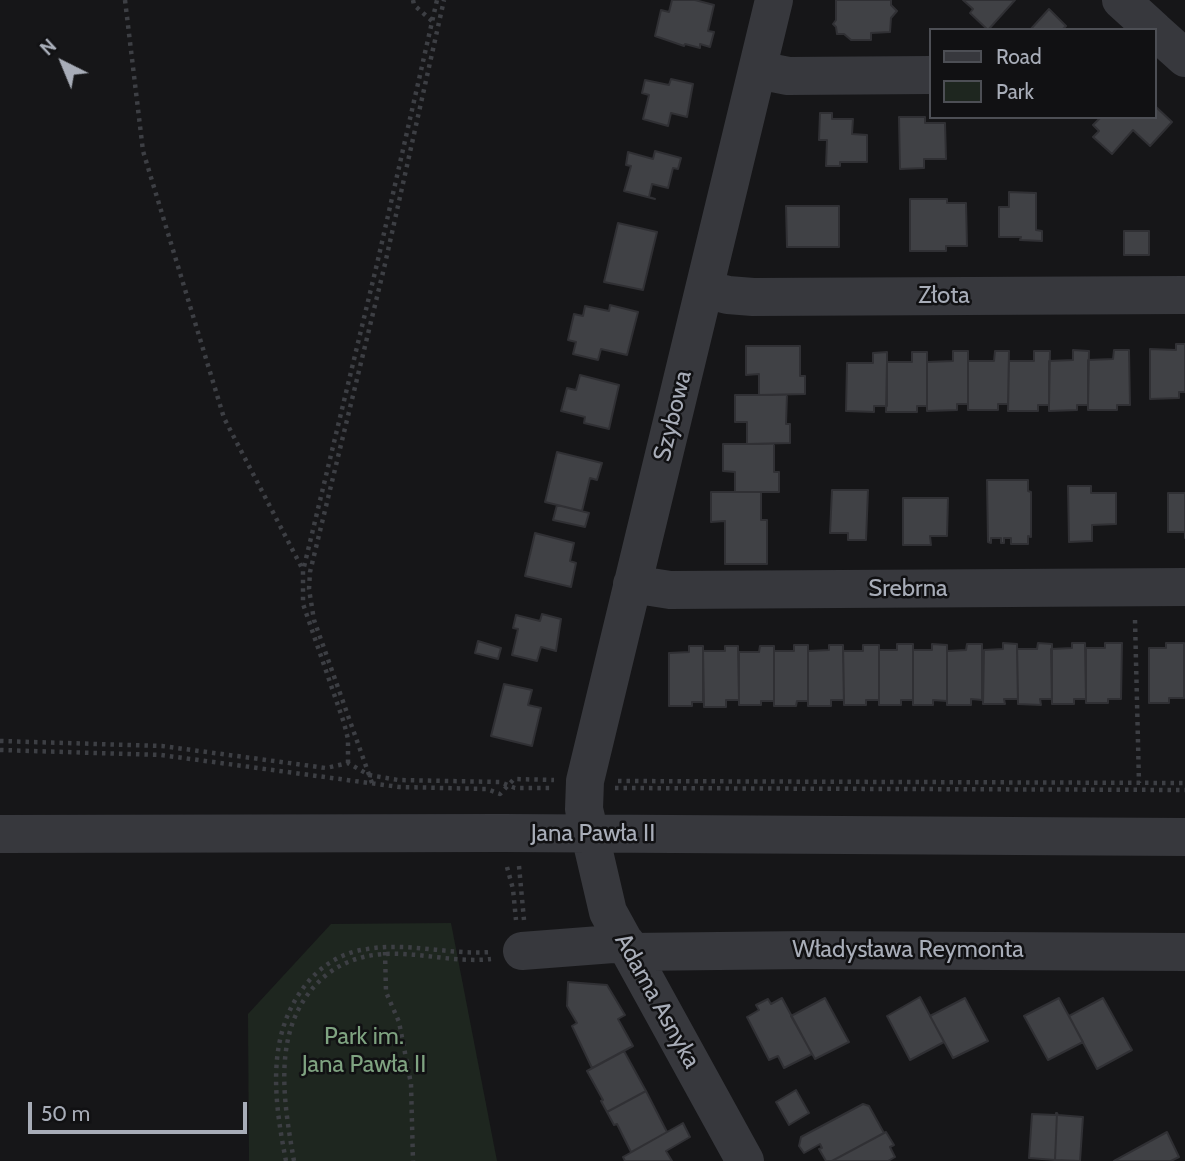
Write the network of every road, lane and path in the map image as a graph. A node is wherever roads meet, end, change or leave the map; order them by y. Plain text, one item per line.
1 (125, 0) edge
2 (413, 0) edge
3 (437, 0) edge
4 (444, 0) edge
5 (774, 0) edge
6 (1125, 1) edge
7 (432, 21) junction
8 (1152, 28) edge
9 (1157, 33) edge
10 (1185, 58) edge
11 (758, 70) junction
12 (930, 75) edge
13 (704, 289) junction
14 (1185, 295) edge
15 (303, 571) junction
16 (632, 584) junction
17 (1135, 587) junction
18 (1185, 587) edge
19 (0, 741) edge
20 (0, 750) edge
21 (348, 763) junction
22 (369, 775) junction
23 (372, 783) junction
24 (1139, 783) junction
25 (1185, 783) edge
26 (584, 784) junction
27 (508, 786) junction
28 (515, 788) junction
29 (1185, 790) edge
30 (500, 794) junction
31 (510, 833) junction
32 (588, 833) junction
33 (0, 834) edge
34 (1185, 837) edge
35 (385, 947) junction
36 (628, 948) junction
37 (511, 950) junction
38 (1185, 951) edge
39 (385, 954) junction
40 (286, 1161) edge
41 (294, 1161) edge
42 (413, 1161) edge
43 (745, 1161) edge

1 - 15 path
2 - 7 path
3 - 7 path
4 - 22 path
5 - 11 street, Szybowa
6 - 8 street
7 - 15 path
9 - 10 street
11 - 12 street
11 - 13 street, Szybowa
13 - 14 street, Złota
13 - 16 street, Szybowa
15 - 21 path
16 - 17 street, Srebrna
16 - 26 street, Szybowa
17 - 18 street, Srebrna
17 - 24 path
19 - 21 path
20 - 23 path
21 - 22 path
22 - 23 path
22 - 27 path
23 - 30 path
24 - 25 path
24 - 26 path
26 - 27 path
26 - 28 path
26 - 29 path
26 - 32 street, Szybowa
27 - 28 path
27 - 30 path
28 - 31 path
30 - 31 path
31 - 32 street, Jana Pawła II
31 - 33 street, Jana Pawła II
31 - 37 path
31 - 37 path
32 - 34 street, Jana Pawła II
32 - 36 street, Adama Asnyka
35 - 37 path
35 - 39 path
35 - 40 path
36 - 37 street, Władysława Reymonta
36 - 38 street, Władysława Reymonta
36 - 43 street, Adama Asnyka
37 - 39 path
39 - 41 path
39 - 42 path

